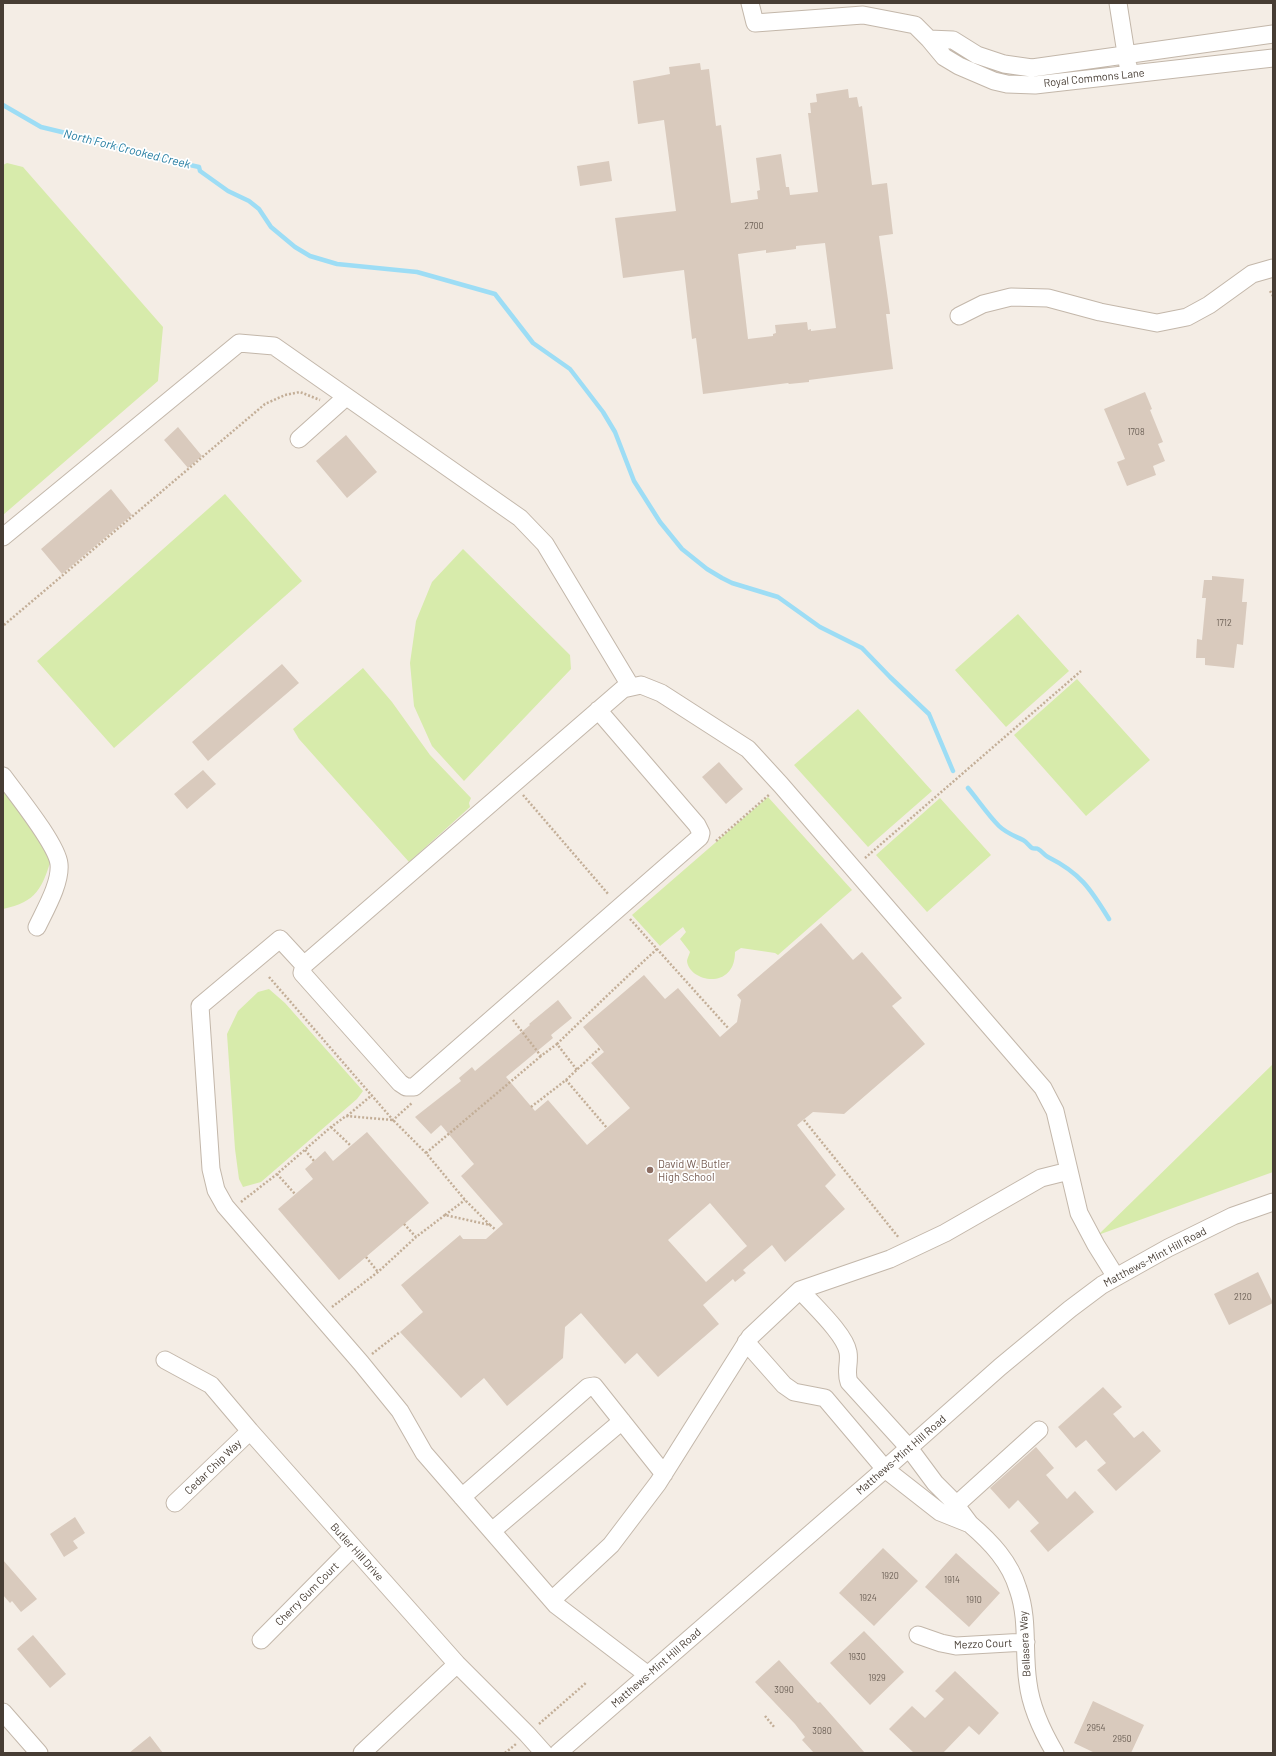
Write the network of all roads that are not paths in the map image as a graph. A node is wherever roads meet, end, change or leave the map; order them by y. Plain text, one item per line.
1 (750, 3) edge
2 (1118, 3) edge
3 (1273, 34) edge
4 (930, 39) junction
5 (1126, 55) junction
6 (1273, 58) edge
7 (1129, 74) junction
8 (1273, 268) edge
9 (959, 316) dead end
10 (341, 402) junction
11 (299, 440) dead end
12 (3, 537) edge
13 (631, 687) junction
14 (598, 710) junction
15 (3, 776) edge
16 (37, 927) dead end
17 (304, 965) junction
18 (1069, 1171) junction
19 (1273, 1202) edge
20 (1116, 1277) junction
21 (800, 1290) junction
22 (746, 1342) junction
23 (164, 1360) dead end
24 (846, 1374) junction
25 (817, 1396) junction
26 (622, 1421) junction
27 (1039, 1430) dead end
28 (250, 1431) junction
29 (909, 1448) junction
30 (885, 1469) junction
31 (664, 1474) junction
32 (462, 1497) junction
33 (175, 1503) dead end
34 (956, 1505) junction
35 (970, 1524) junction
36 (492, 1531) junction
37 (353, 1547) junction
38 (552, 1600) junction
39 (918, 1635) dead end
40 (260, 1640) dead end
41 (1026, 1642) junction
42 (457, 1664) junction
43 (648, 1675) junction
44 (3, 1712) edge
45 (39, 1753) edge
46 (362, 1753) edge
47 (544, 1753) edge
48 (558, 1753) edge
49 (1055, 1753) edge

1 - 4 street, Royal Commons Lane
2 - 5 street
3 - 5 street, Royal Commons Lane
4 - 5 street, Royal Commons Lane
4 - 7 street, Royal Commons Lane
5 - 7 street
6 - 7 street, Royal Commons Lane
8 - 9 street
10 - 11 street
10 - 12 street
10 - 13 street
13 - 14 street
13 - 18 street
14 - 17 street
14 - 17 street
15 - 16 street
17 - 32 street
18 - 20 street
18 - 21 street
19 - 20 street, Matthews-Mint Hill Road
20 - 29 street, Matthews-Mint Hill Road
21 - 22 street
21 - 24 street
22 - 25 street
22 - 31 street
23 - 28 street, Butler Hill Drive
24 - 25 street
24 - 29 street, Bellasera Way
25 - 30 street, Bellasera Way
26 - 31 street
26 - 32 street
26 - 36 street
27 - 34 street
28 - 33 street, Cedar Chip Way
28 - 37 street, Butler Hill Drive
29 - 30 street, Matthews-Mint Hill Road
29 - 34 street, Bellasera Way
30 - 35 street, Bellasera Way
30 - 43 street, Matthews-Mint Hill Road
31 - 38 street
32 - 36 street
34 - 35 street, Bellasera Way
35 - 41 street, Bellasera Way
36 - 38 street
37 - 40 street, Cherry Gum Court
37 - 42 street, Butler Hill Drive
38 - 43 street
39 - 41 street, Mezzo Court
41 - 49 street, Bellasera Way
42 - 46 street
42 - 47 street, Butler Hill Drive
43 - 48 street, Matthews-Mint Hill Road
44 - 45 street

